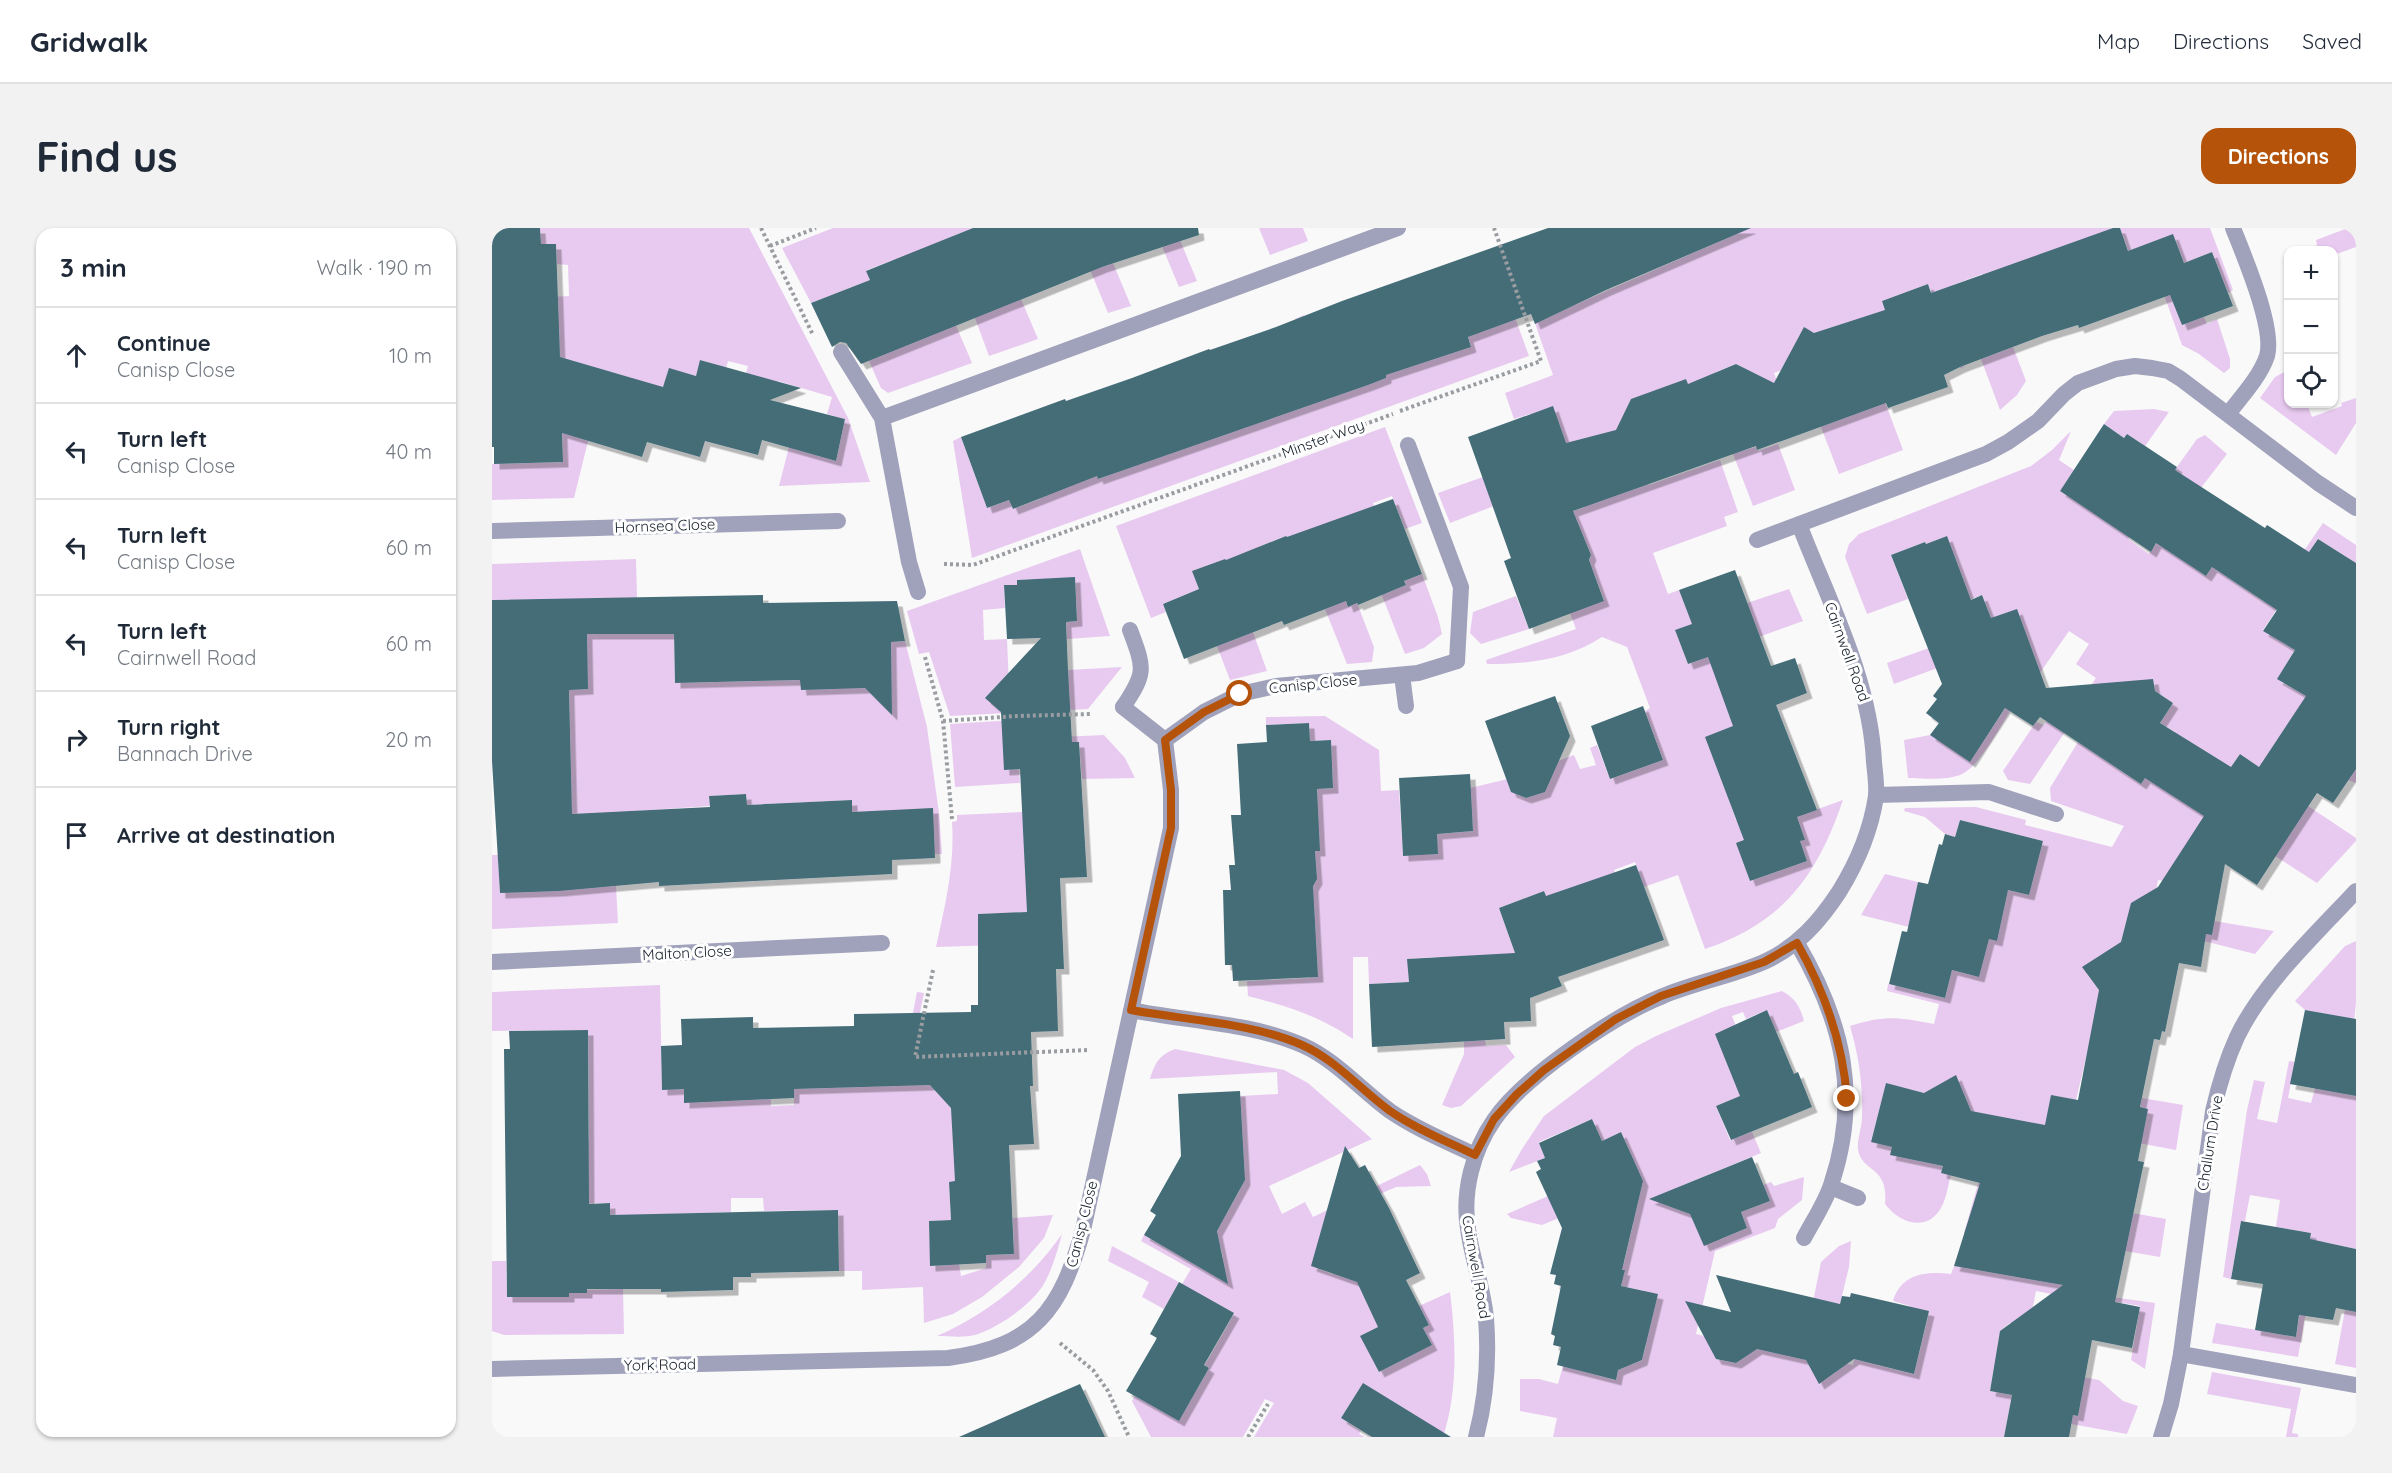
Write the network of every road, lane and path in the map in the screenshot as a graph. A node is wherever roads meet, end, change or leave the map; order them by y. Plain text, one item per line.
1 (761, 228) edge
2 (816, 228) edge
3 (1398, 228) edge
4 (1494, 228) edge
5 (2233, 228) edge
6 (770, 246) junction
7 (814, 338) dead end
8 (841, 352) dead end
9 (2228, 414) junction
10 (882, 417) junction
11 (1408, 445) dead end
12 (2356, 508) edge
13 (838, 521) dead end
14 (1799, 524) junction
15 (492, 531) edge
16 (1756, 540) dead end
17 (973, 565) dead end
18 (918, 592) dead end
19 (1130, 630) dead end
20 (926, 657) dead end
21 (1402, 675) junction
22 (1406, 706) dead end
23 (1092, 714) dead end
24 (943, 721) junction
25 (1165, 740) junction
26 (1876, 795) junction
27 (2056, 814) dead end
28 (952, 819) dead end
29 (2356, 891) edge
30 (882, 943) dead end
31 (1797, 943) junction
32 (492, 962) edge
33 (933, 970) dead end
34 (1131, 1010) junction
35 (1096, 1050) dead end
36 (1475, 1155) junction
37 (1831, 1187) junction
38 (1858, 1198) dead end
39 (1804, 1238) dead end
40 (1055, 1339) dead end
41 (2181, 1354) junction
42 (829, 1361) joint
43 (492, 1369) edge
44 (2356, 1385) edge
45 (1268, 1404) dead end
46 (1129, 1437) edge
47 (1248, 1437) edge
48 (1476, 1437) edge
49 (2161, 1437) edge

1 - 6 path
2 - 6 path
3 - 10 street
4 - 17 path, Minster Way
5 - 9 street
6 - 7 path
8 - 10 street
9 - 12 street
9 - 14 street
10 - 18 street
11 - 21 street, Canisp Close
13 - 15 street, Hornsea Close
14 - 16 street
14 - 26 street, Cairnwell Road
19 - 25 street
20 - 24 path
21 - 22 street
21 - 25 street, Canisp Close
23 - 24 path
24 - 28 path
25 - 34 street, Canisp Close
26 - 27 street
26 - 31 street, Cairnwell Road
29 - 41 street, Challum Drive
30 - 32 street, Malton Close
31 - 36 street, Cairnwell Road
31 - 37 street
33 - 35 path
34 - 36 street
34 - 42 street, Canisp Close
36 - 48 street, Cairnwell Road
37 - 38 street
37 - 39 street
40 - 46 path
41 - 44 street
41 - 49 street, Challum Drive
42 - 43 street, York Road
45 - 47 path

